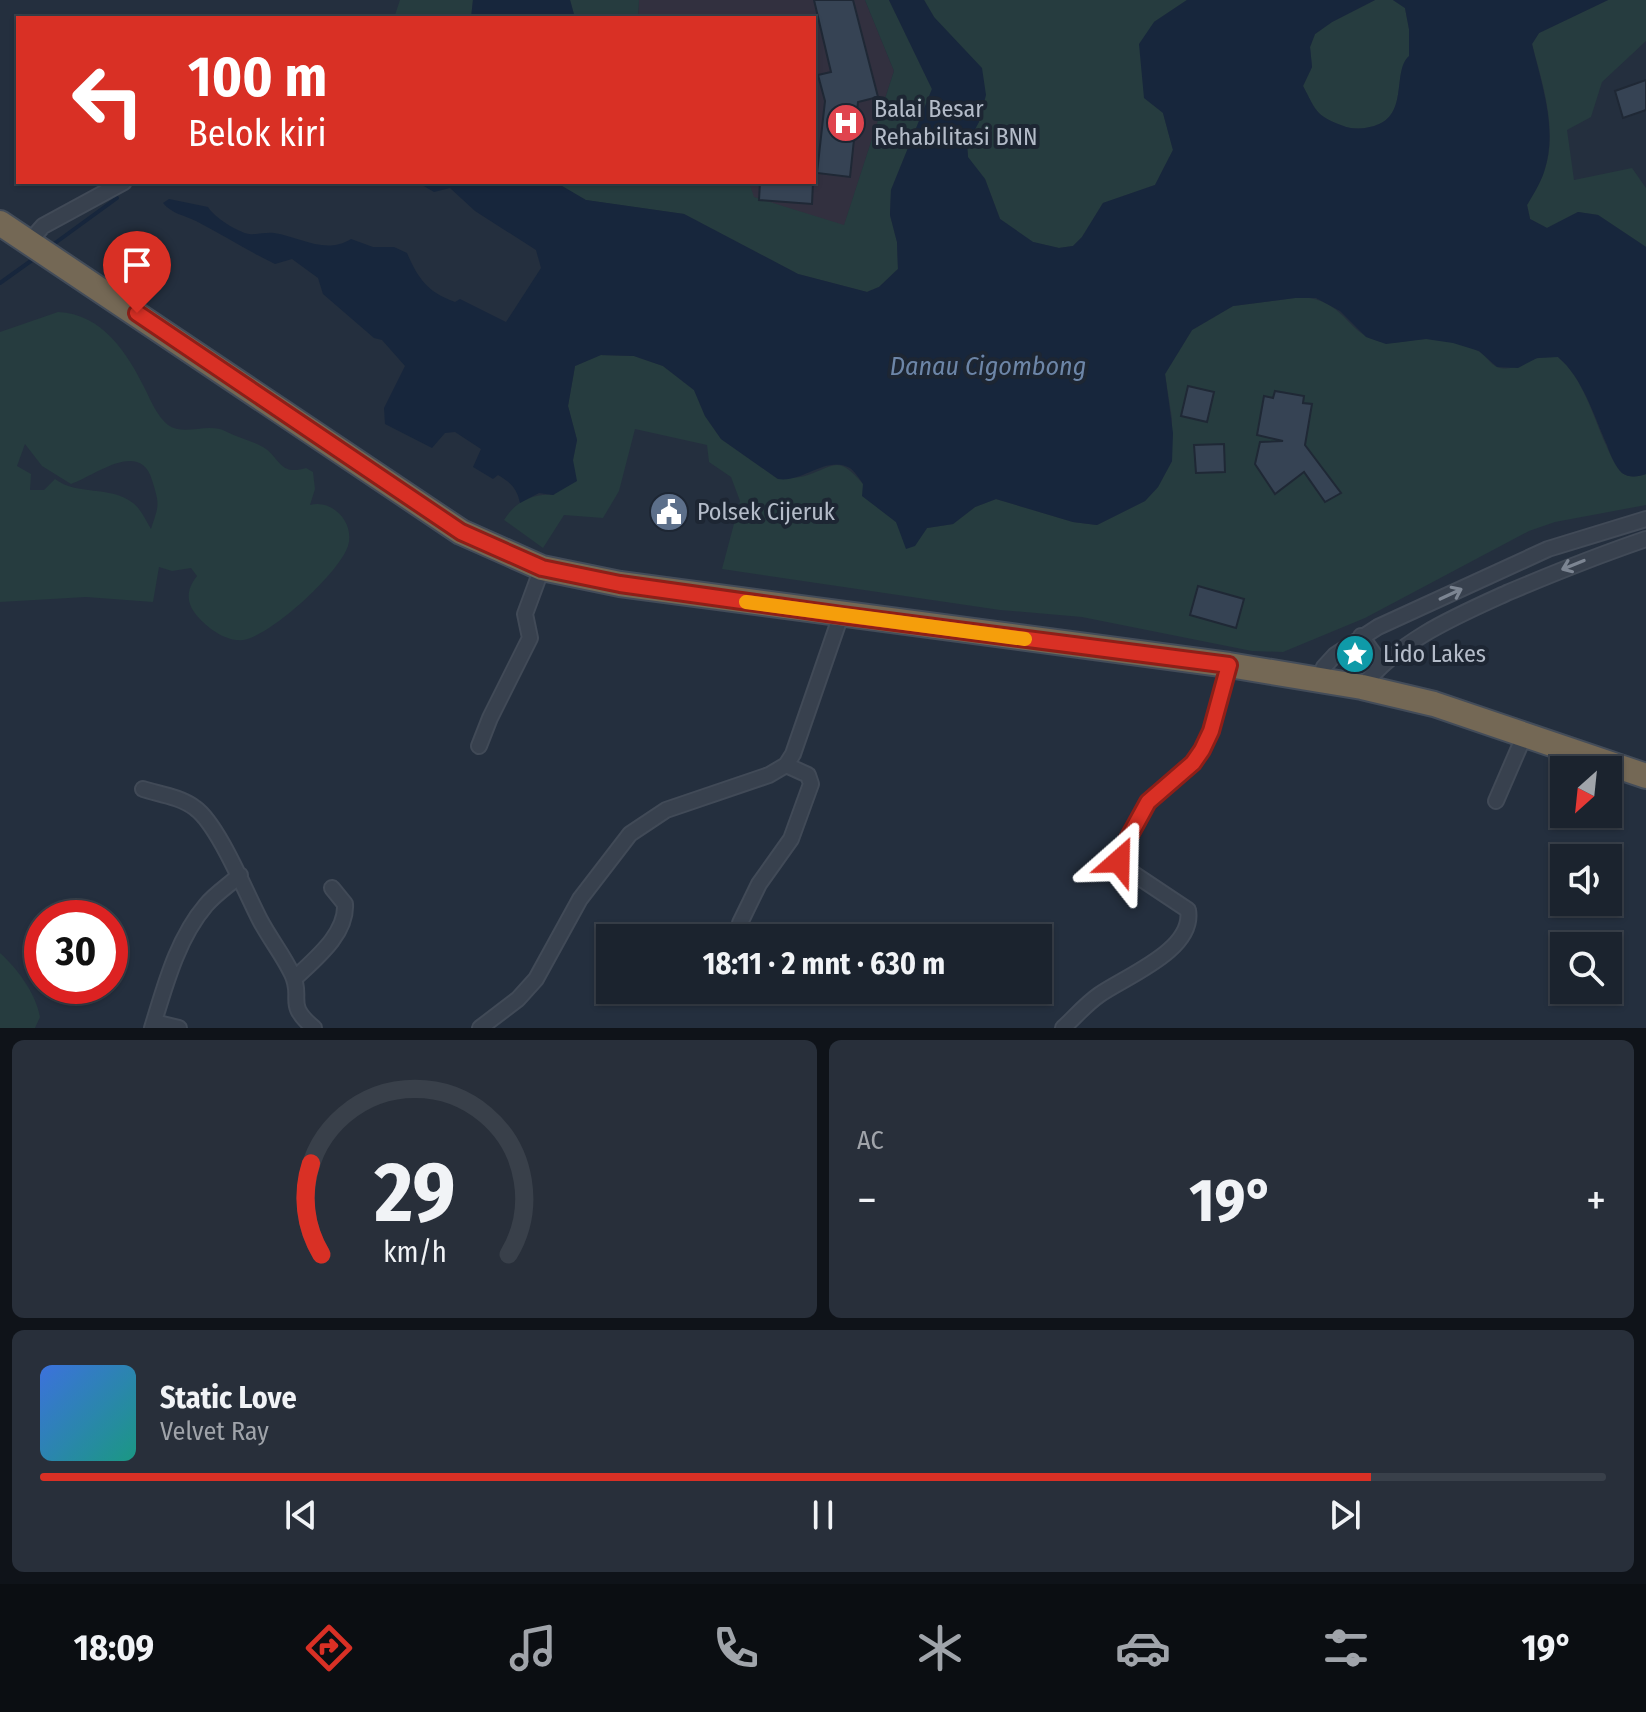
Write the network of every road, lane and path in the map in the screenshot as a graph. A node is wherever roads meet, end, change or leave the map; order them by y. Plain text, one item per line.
1 (120, 184) edge
2 (0, 223) edge
3 (32, 243) junction
4 (1646, 519) edge
5 (1646, 539) edge
6 (542, 568) junction
7 (1413, 611) junction
8 (841, 615) junction
9 (1423, 633) junction
10 (1361, 636) junction
11 (1381, 664) junction
12 (1229, 665) junction
13 (1318, 680) junction
14 (1362, 687) junction
15 (1525, 734) junction
16 (479, 746) dead end
17 (786, 765) junction
18 (1646, 776) edge
19 (143, 789) dead end
20 (1496, 801) dead end
21 (240, 875) junction
22 (332, 888) dead end
23 (740, 923) dead end
24 (294, 979) junction
25 (153, 1025) edge
26 (179, 1028) edge
27 (314, 1028) edge
28 (480, 1028) edge
29 (1063, 1028) edge

1 - 3 street
2 - 3 highway
3 - 6 highway
7 -> 4 street
5 -> 9 street
6 - 8 highway
6 - 16 street
7 - 9 street
7 - 10 street
8 - 12 highway
8 - 17 street
9 - 11 street
10 - 11 street
10 - 13 street
11 - 14 street
12 - 13 highway
12 - 29 street
13 - 14 highway
14 - 15 highway
15 - 18 highway
15 - 20 street
17 - 23 street
17 - 28 street
19 - 21 street
21 - 24 street
21 - 25 street
22 - 24 street
24 - 27 street
25 - 26 street

